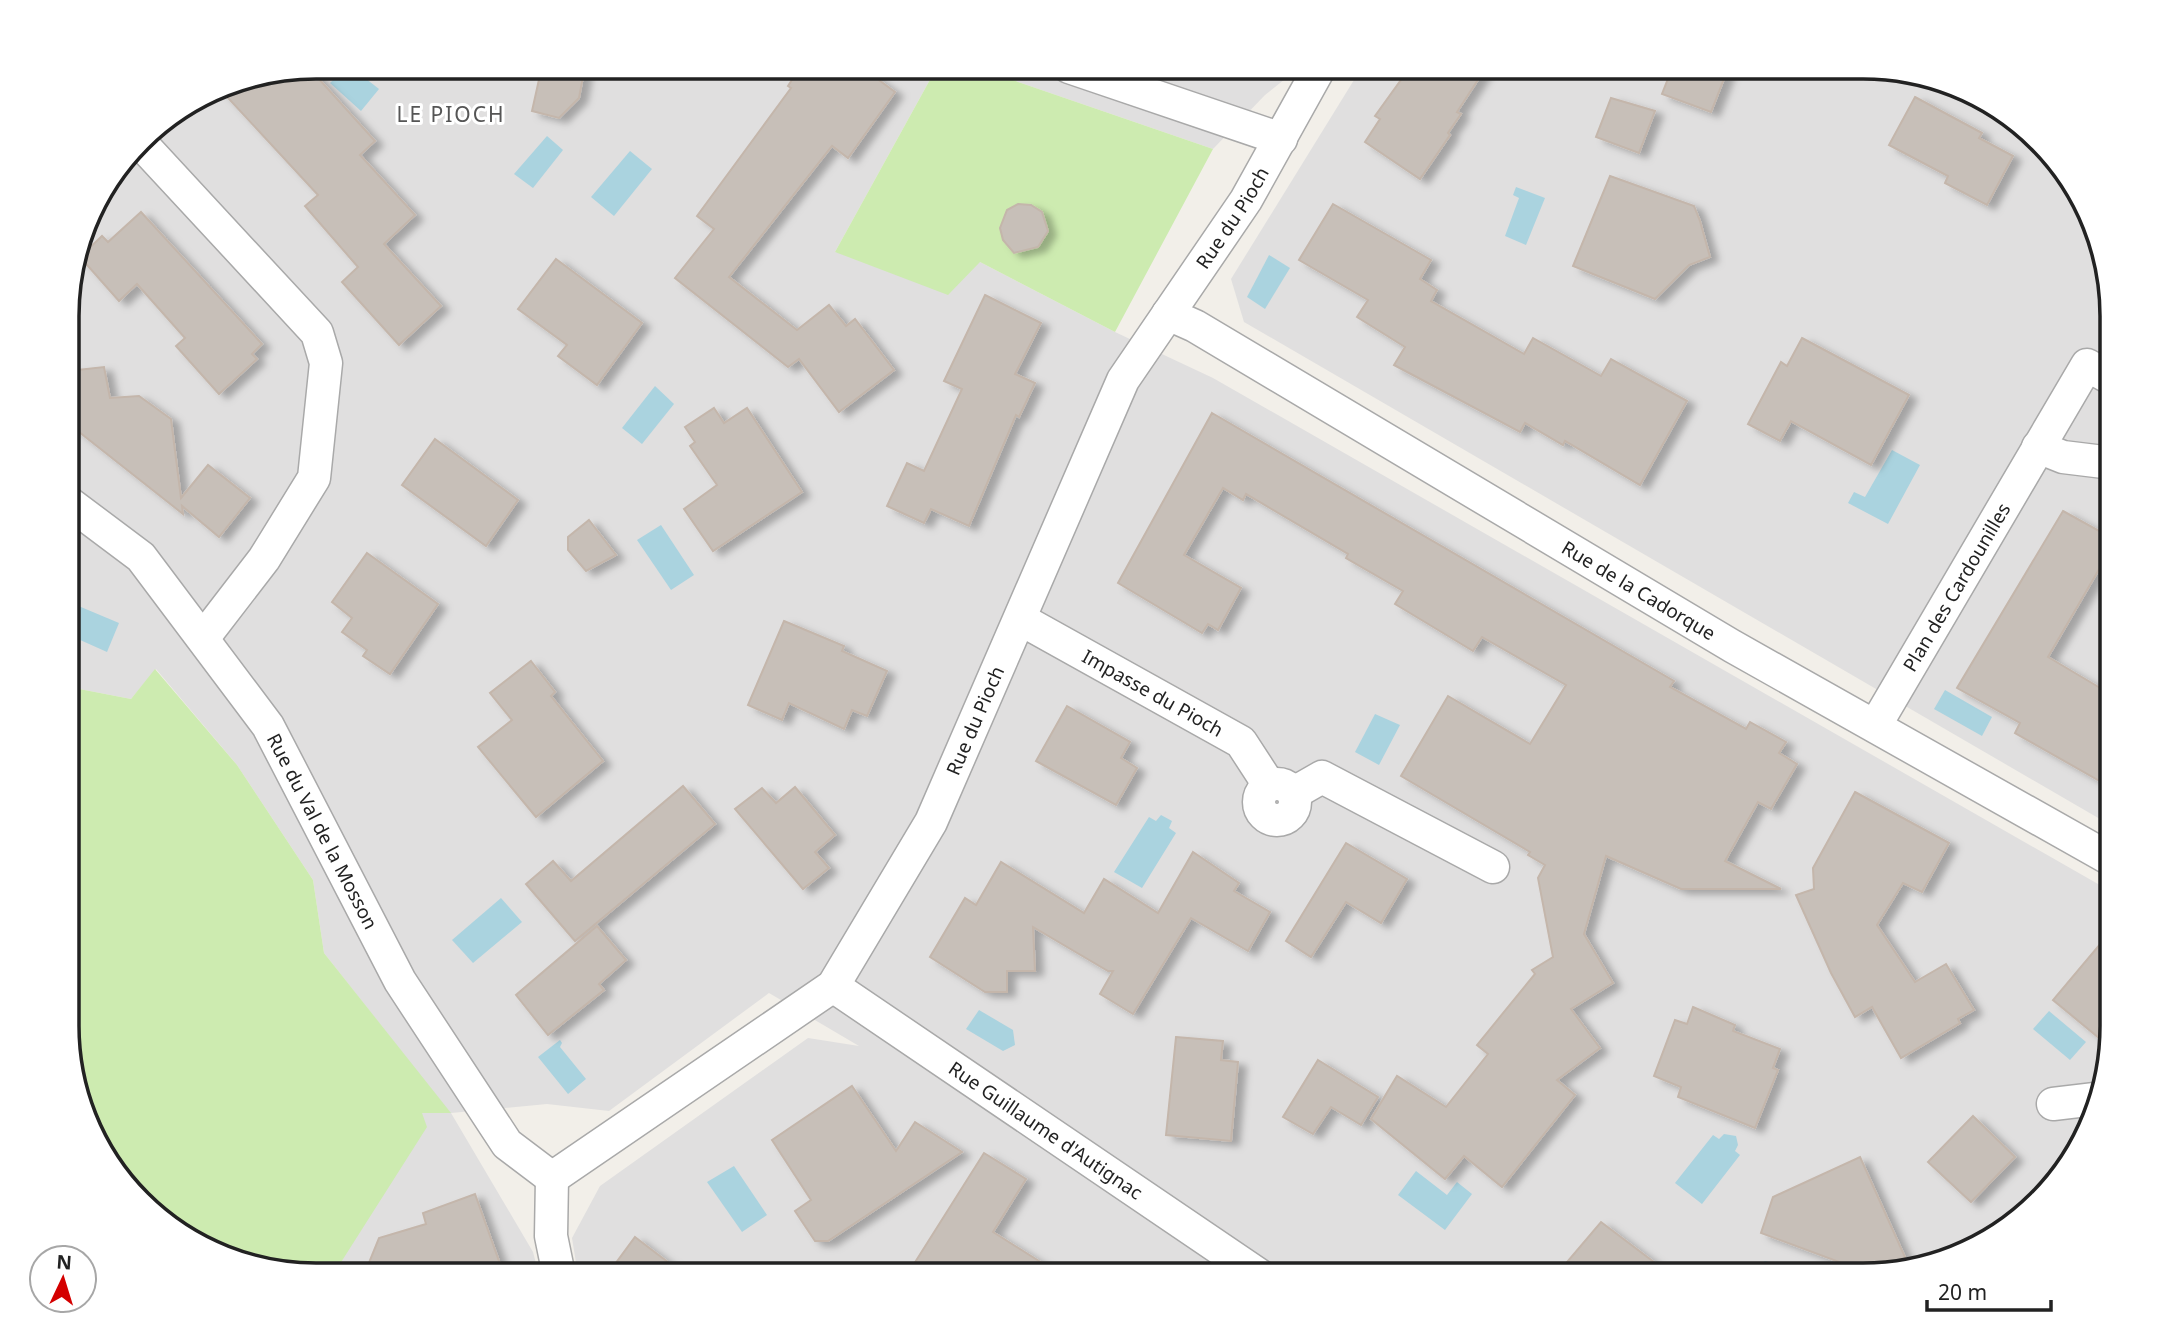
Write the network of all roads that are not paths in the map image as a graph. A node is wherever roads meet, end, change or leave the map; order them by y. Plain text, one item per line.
1 (1107, 79) edge
2 (1313, 79) edge
3 (1281, 139) junction
4 (147, 150) edge
5 (1168, 314) junction
6 (2100, 372) edge
7 (2038, 447) junction
8 (2100, 462) edge
9 (79, 510) edge
10 (1020, 619) junction
11 (204, 637) junction
12 (1875, 726) junction
13 (2100, 853) edge
14 (1493, 867) dead end
15 (834, 986) junction
16 (2088, 1100) edge
17 (2053, 1104) dead end
18 (552, 1178) junction
19 (557, 1263) edge
20 (1241, 1263) edge

1 - 3 street
2 - 3 street, Rue du Pioch
3 - 5 street, Rue du Pioch
4 - 11 street
5 - 10 street, Rue du Pioch
5 - 12 street, Rue de la Cadorque
6 - 7 street, Plan des Cardounilles
7 - 8 street
7 - 12 street, Plan des Cardounilles
9 - 11 street, Rue du Val de la Mosson
10 - 14 street, Impasse du Pioch
10 - 15 street, Rue du Pioch
11 - 18 street, Rue du Val de la Mosson
12 - 13 street, Rue de la Cadorque
15 - 18 street, Rue du Pioch
15 - 20 street, Rue Guillaume d'Autignac
16 - 17 street
18 - 19 street

